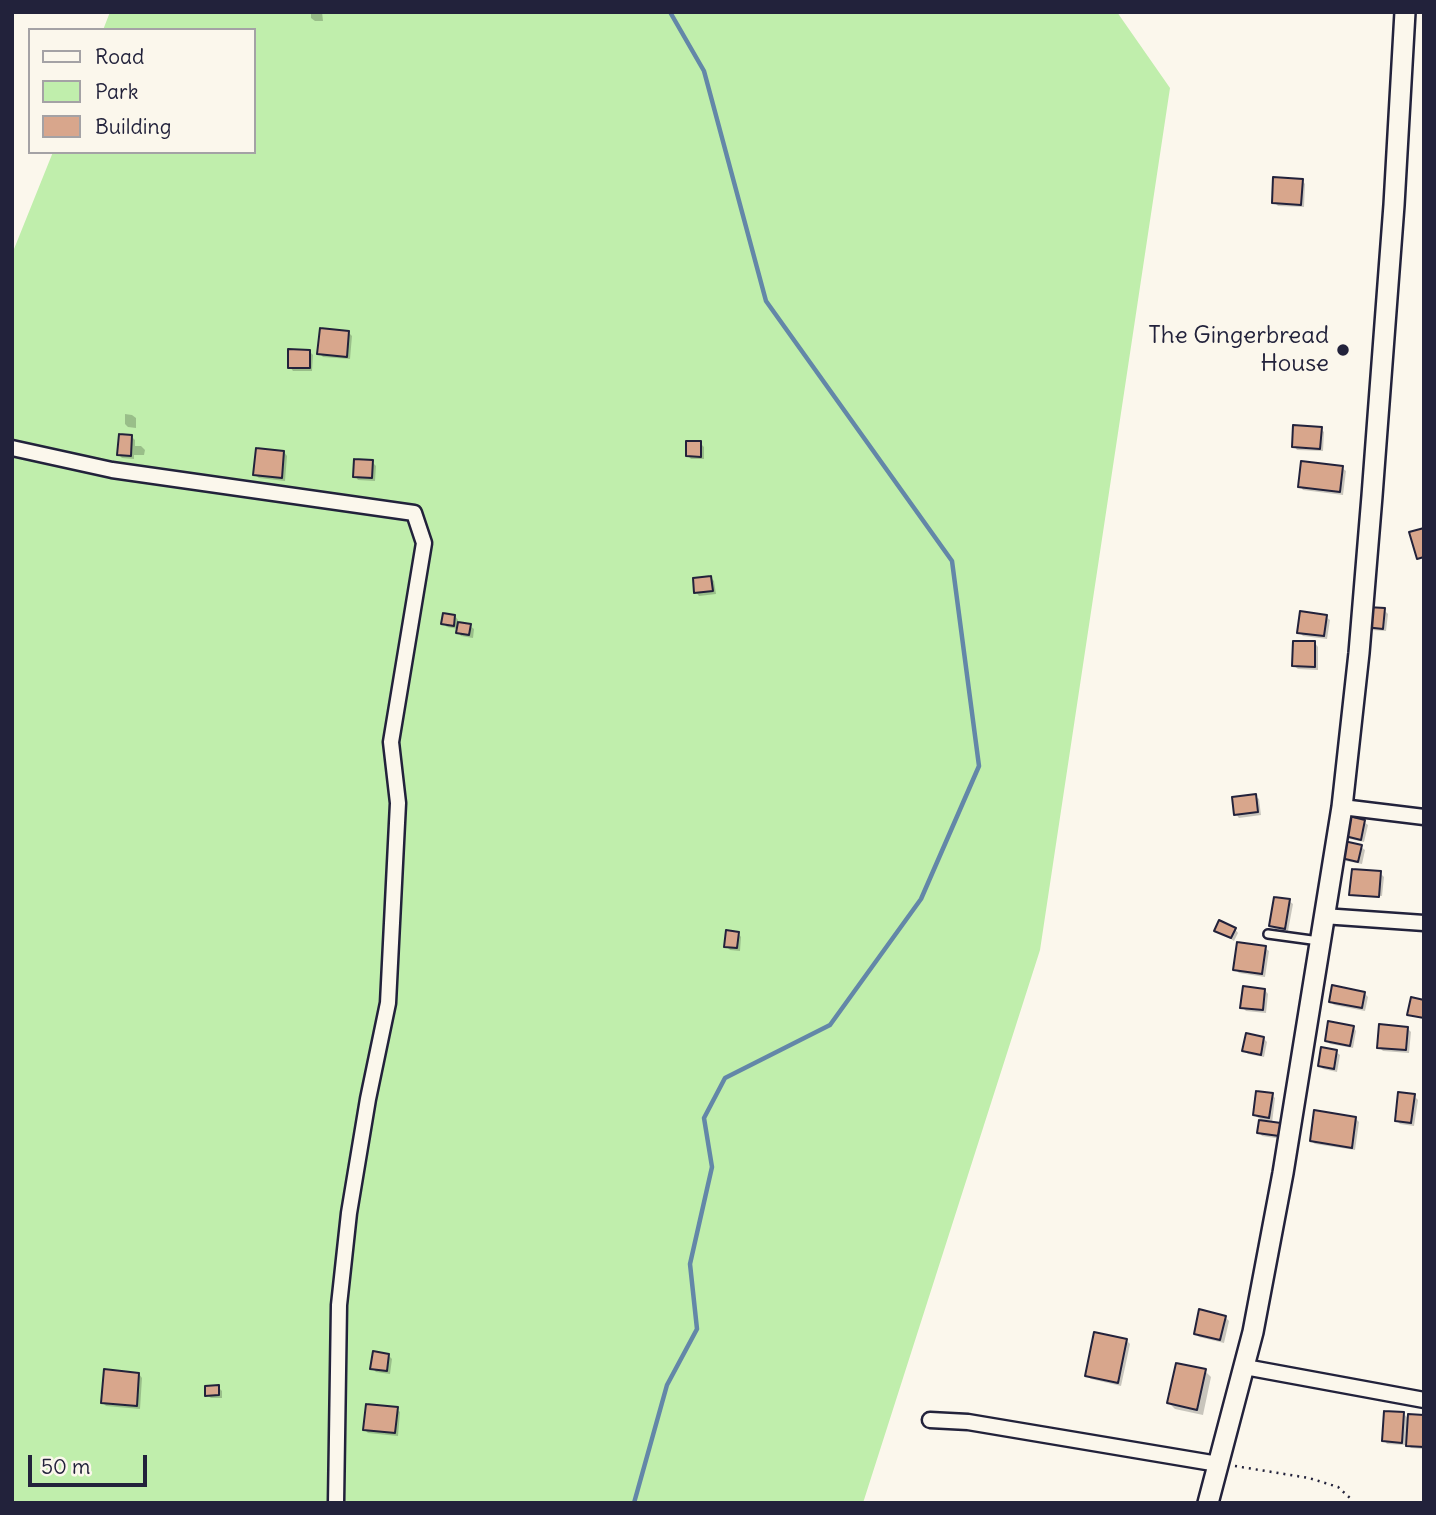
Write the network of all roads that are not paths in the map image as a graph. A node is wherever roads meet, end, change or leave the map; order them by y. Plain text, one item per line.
1 (1405, 12) edge
2 (12, 448) edge
3 (1342, 807) junction
4 (1424, 817) edge
5 (1324, 916) junction
6 (1424, 923) edge
7 (1268, 934) dead end
8 (1319, 941) junction
9 (1245, 1367) junction
10 (1424, 1400) edge
11 (929, 1420) dead end
12 (1218, 1464) junction
13 (336, 1503) edge
14 (1208, 1503) edge

1 - 3 street
2 - 13 street
3 - 4 street
3 - 5 street
5 - 6 street
5 - 8 street
7 - 8 lane
8 - 9 street
9 - 10 street
9 - 12 street
11 - 12 street
12 - 14 street

